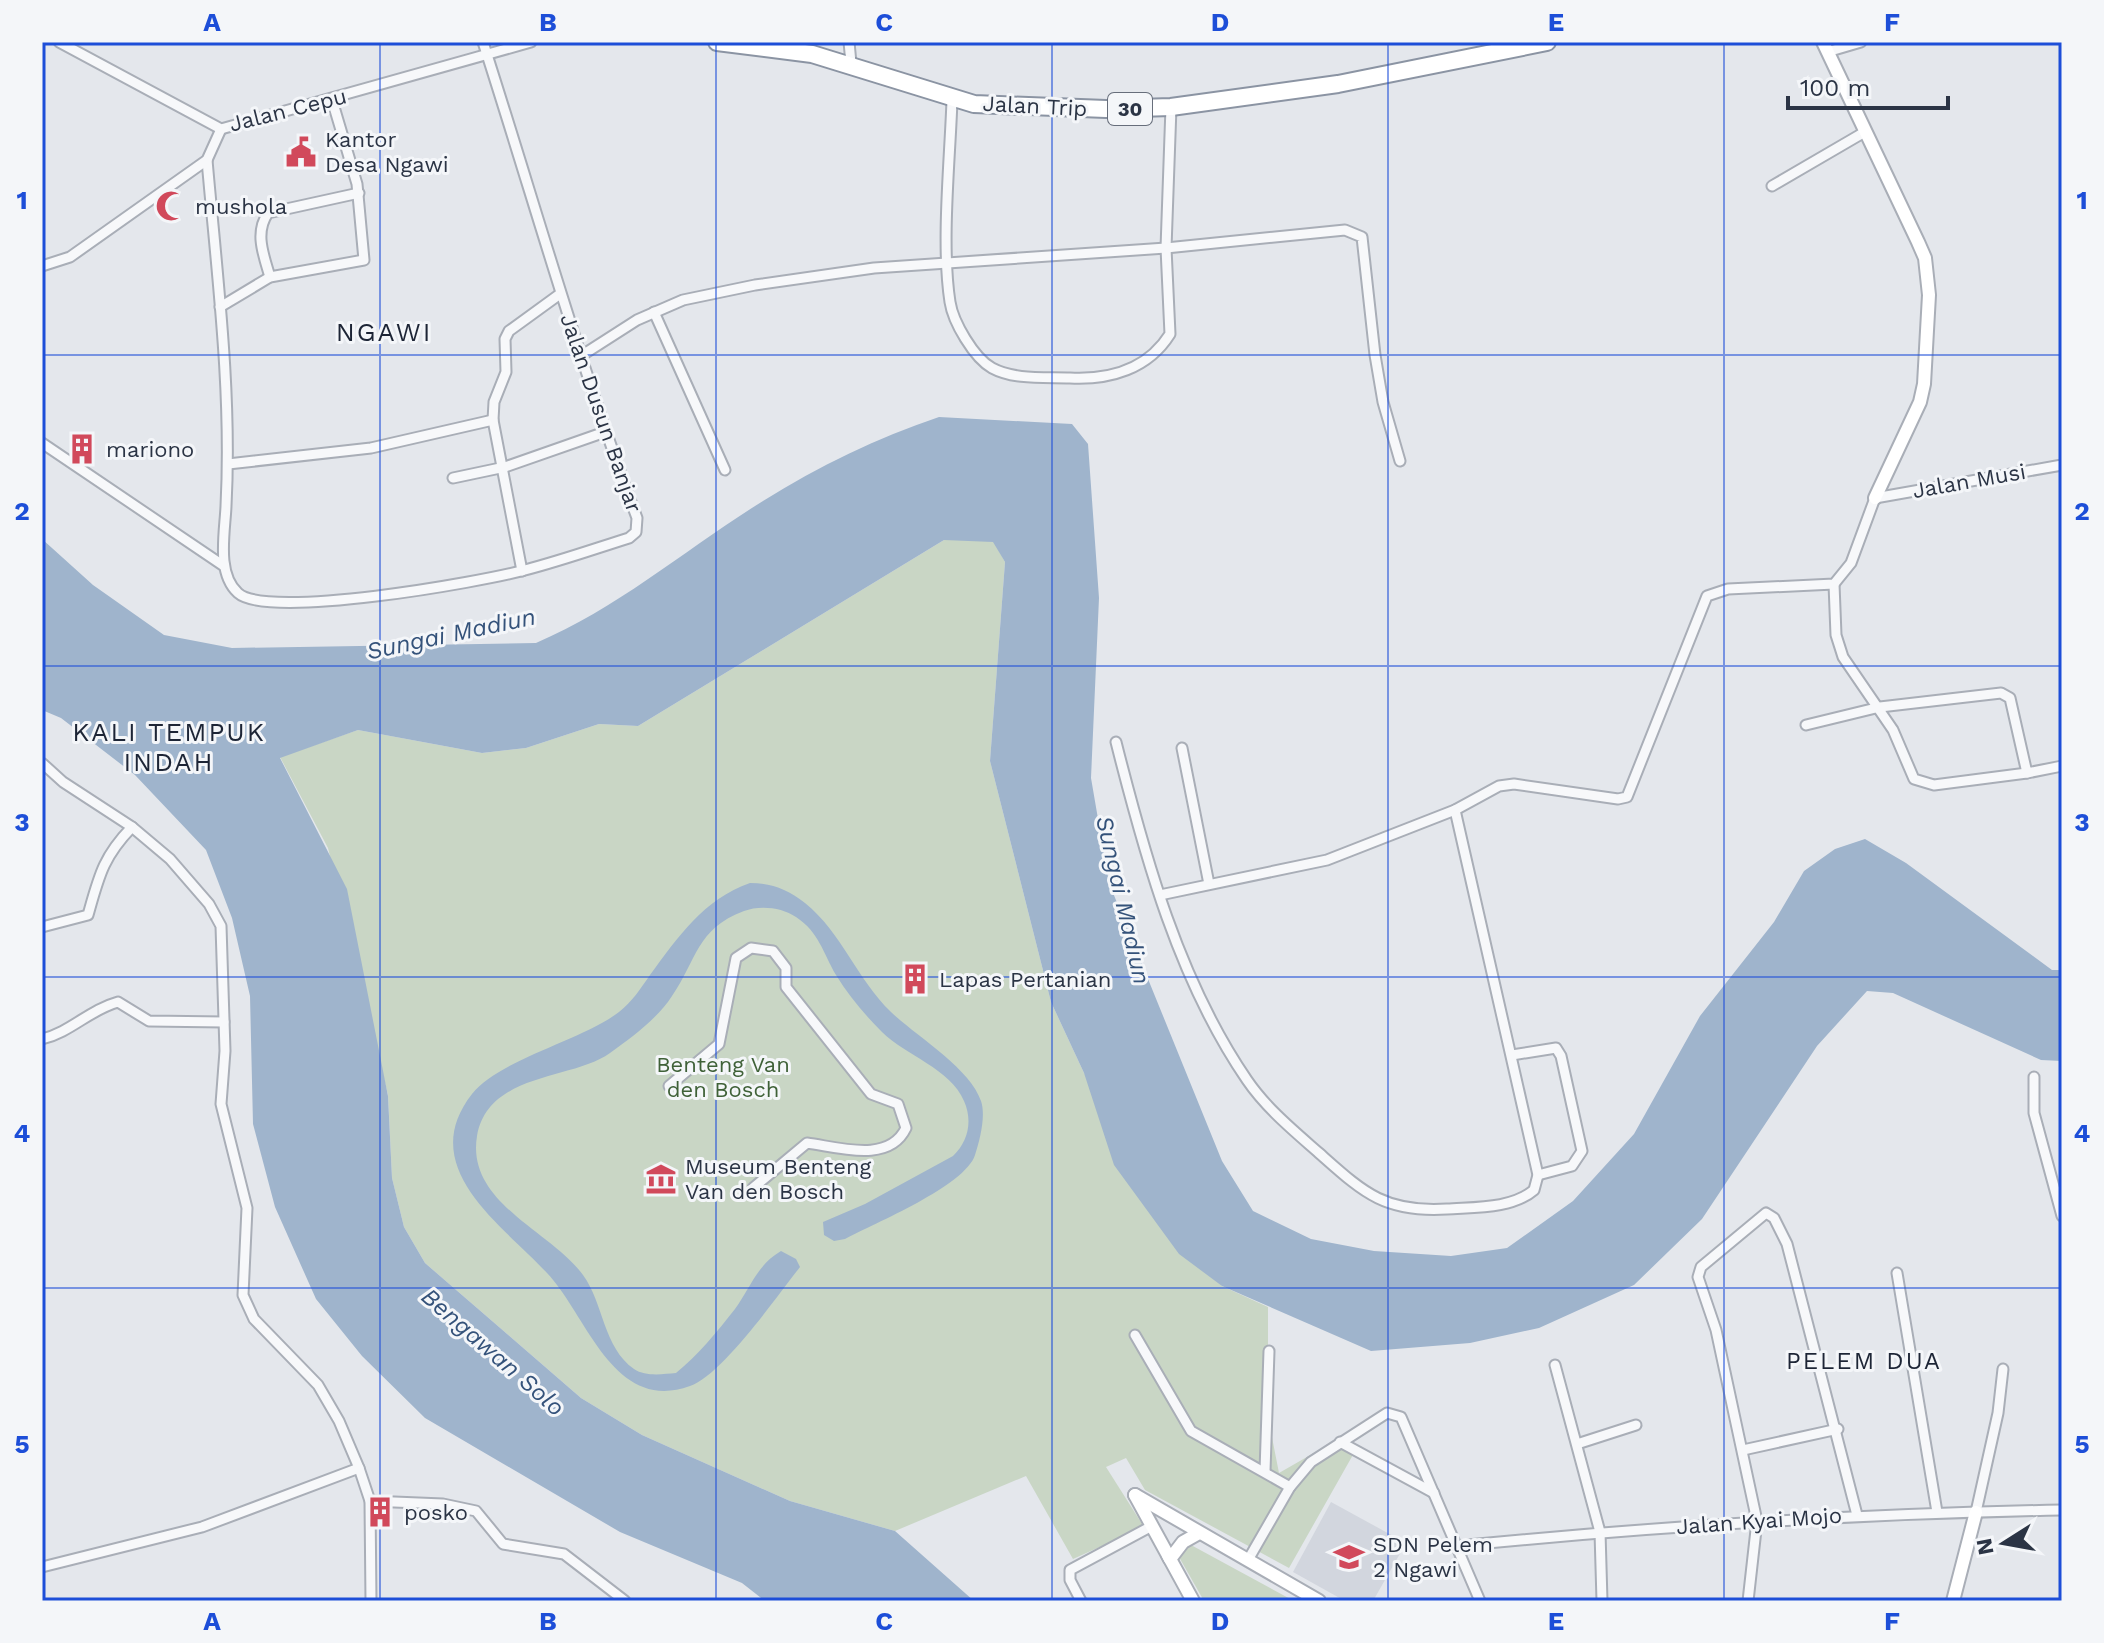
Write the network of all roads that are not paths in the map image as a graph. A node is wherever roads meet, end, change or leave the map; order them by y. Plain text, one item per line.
1 (59, 42) edge
2 (483, 42) edge
3 (531, 42) edge
4 (717, 42) edge
5 (849, 42) edge
6 (1547, 42) edge
7 (1861, 42) edge
8 (1825, 47) edge
9 (487, 56) junction
10 (851, 63) junction
11 (332, 100) junction
12 (952, 100) junction
13 (1171, 107) junction
14 (221, 129) junction
15 (1863, 133) junction
16 (207, 160) junction
17 (1772, 186) dead end
18 (359, 193) junction
19 (1166, 248) junction
20 (948, 262) junction
21 (42, 266) edge
22 (270, 277) junction
23 (560, 294) junction
24 (220, 307) junction
25 (654, 312) junction
26 (584, 354) junction
27 (493, 420) junction
28 (605, 432) junction
29 (42, 443) edge
30 (1400, 461) dead end
31 (228, 464) junction
32 (2062, 465) edge
33 (505, 467) junction
34 (725, 470) dead end
35 (453, 478) dead end
36 (1875, 498) junction
37 (224, 566) junction
38 (522, 571) junction
39 (1834, 584) junction
40 (1880, 707) junction
41 (1806, 725) dead end
42 (1116, 742) dead end
43 (1182, 748) dead end
44 (42, 763) edge
45 (2062, 766) edge
46 (2027, 773) junction
47 (1455, 810) junction
48 (132, 827) junction
49 (1209, 884) junction
50 (1160, 895) junction
51 (42, 927) edge
52 (224, 1022) junction
53 (42, 1039) edge
54 (1512, 1055) junction
55 (2034, 1077) dead end
56 (669, 1086) dead end
57 (1538, 1175) junction
58 (753, 1188) dead end
59 (2062, 1216) edge
60 (1897, 1273) dead end
61 (1135, 1335) dead end
62 (1269, 1351) dead end
63 (1555, 1365) dead end
64 (2003, 1369) dead end
65 (1636, 1425) dead end
66 (1838, 1429) junction
67 (1340, 1442) junction
68 (1577, 1444) junction
69 (1743, 1450) junction
70 (359, 1468) junction
71 (1265, 1471) junction
72 (1290, 1487) junction
73 (1434, 1493) junction
74 (370, 1501) junction
75 (2062, 1510) edge
76 (1937, 1512) junction
77 (1976, 1512) junction
78 (1857, 1515) junction
79 (1757, 1521) junction
80 (1150, 1527) junction
81 (1600, 1532) junction
82 (1199, 1533) junction
83 (1457, 1546) junction
84 (1170, 1559) junction
85 (1248, 1560) junction
86 (42, 1567) edge
87 (371, 1601) edge
88 (625, 1601) edge
89 (1081, 1601) edge
90 (1193, 1601) edge
91 (1319, 1601) edge
92 (1480, 1601) edge
93 (1602, 1601) edge
94 (1748, 1601) edge
95 (1953, 1601) edge

1 - 14 street, Jalan Cepu
2 - 9 street, Jalan Dusun Banjar
3 - 9 street, Jalan Cepu
4 - 10 highway, Jalan Trip / 30
5 - 10 street
6 - 13 highway, Jalan Trip / 30
7 - 8 street
8 - 15 main road
9 - 11 street, Jalan Cepu
9 - 23 street, Jalan Dusun Banjar
10 - 12 highway, Jalan Trip / 30
11 - 14 street, Jalan Cepu
11 - 18 street
12 - 13 highway, Jalan Trip / 30
12 - 20 street
13 - 19 street
14 - 16 street
15 - 17 street
15 - 36 main road
16 - 21 street
16 - 24 street
18 - 22 street
18 - 22 street
19 - 20 street
19 - 20 street
19 - 30 street
20 - 25 street
22 - 24 street
23 - 26 street, Jalan Dusun Banjar
23 - 27 street
24 - 31 street
25 - 26 street
25 - 34 street
26 - 28 street, Jalan Dusun Banjar
27 - 31 street
27 - 33 street
28 - 33 street
28 - 38 street, Jalan Dusun Banjar
29 - 37 street, Jalan Dusun Banjar
31 - 37 street
32 - 36 street, Jalan Musi
33 - 35 street
33 - 38 street
36 - 39 street
37 - 38 street, Jalan Dusun Banjar
39 - 40 street
39 - 47 street
40 - 41 street
40 - 46 street
40 - 46 street
42 - 50 street
43 - 49 street
44 - 48 street
45 - 46 street
47 - 49 street
47 - 54 street
48 - 51 street
48 - 52 street
49 - 50 street
50 - 57 street
52 - 53 street
52 - 70 street
54 - 57 street
54 - 57 street
55 - 59 street
56 - 58 street
60 - 76 street
61 - 71 street
62 - 71 street
63 - 68 street
64 - 77 street
65 - 68 street
66 - 69 street
66 - 69 street
66 - 78 street
67 - 72 street
67 - 73 street
67 - 73 street
68 - 81 street
69 - 79 street
70 - 74 street
70 - 86 street
71 - 72 street
72 - 85 street
73 - 83 street
74 - 87 street
74 - 88 street
75 - 77 street, Jalan Kyai Mojo
76 - 77 street, Jalan Kyai Mojo
76 - 78 street, Jalan Kyai Mojo
77 - 95 main road
78 - 79 street, Jalan Kyai Mojo
79 - 81 street, Jalan Kyai Mojo
79 - 94 street
80 - 82 main road
80 - 84 main road
80 - 89 street
81 - 83 street, Jalan Kyai Mojo
81 - 93 street
82 - 84 main road
82 - 85 main road
83 - 92 street
84 - 90 main road
85 - 91 main road

